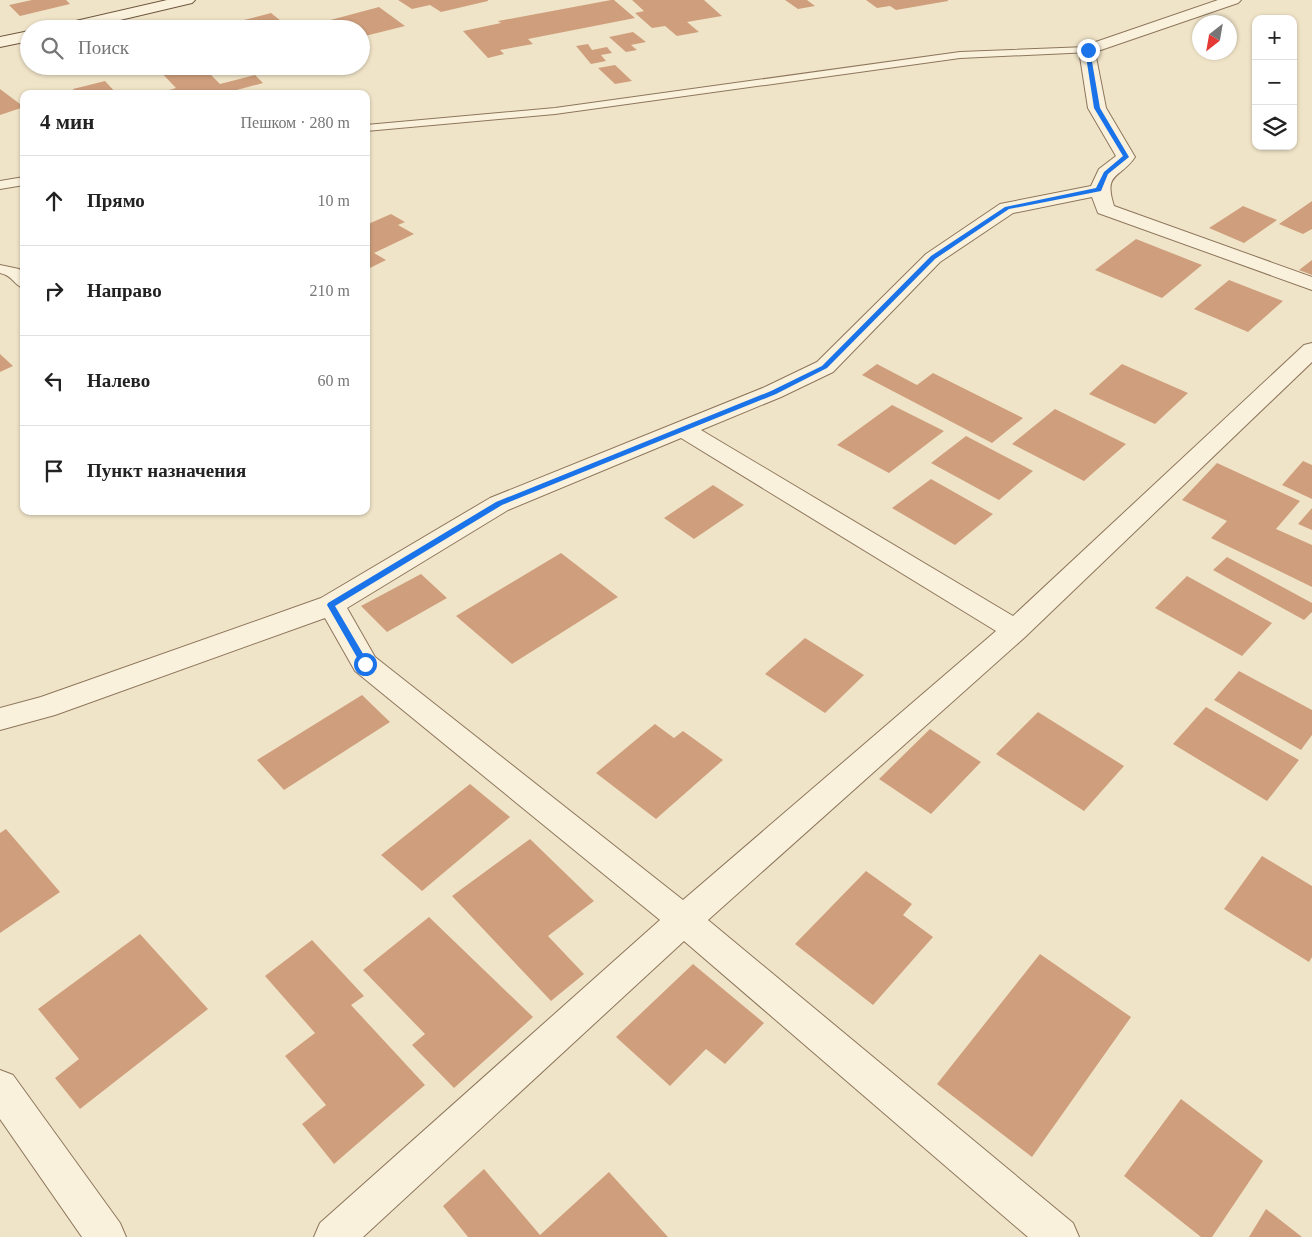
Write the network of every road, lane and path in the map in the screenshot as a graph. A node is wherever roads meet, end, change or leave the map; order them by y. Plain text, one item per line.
1 (187, 0) edge
2 (1233, 0) edge
3 (99, 20) edge
4 (20, 38) edge
5 (0, 42) edge
6 (1088, 50) junction
7 (370, 128) edge
8 (20, 182) edge
9 (0, 185) edge
10 (1099, 190) junction
11 (0, 269) edge
12 (20, 279) edge
13 (1312, 284) edge
14 (1312, 350) edge
15 (683, 429) junction
16 (331, 605) junction
17 (1015, 630) junction
18 (0, 718) edge
19 (684, 920) junction
20 (0, 1088) edge
21 (106, 1237) edge
22 (334, 1237) edge
23 (1059, 1237) edge

1 - 3 street
2 - 6 street
4 - 5 street
6 - 7 lane
6 - 10 street
8 - 9 lane
10 - 13 street
10 - 15 street
11 - 12 lane
14 - 17 street
15 - 16 street
15 - 17 street
16 - 18 street
16 - 19 street
17 - 19 street
19 - 22 street
19 - 23 street
20 - 21 street

